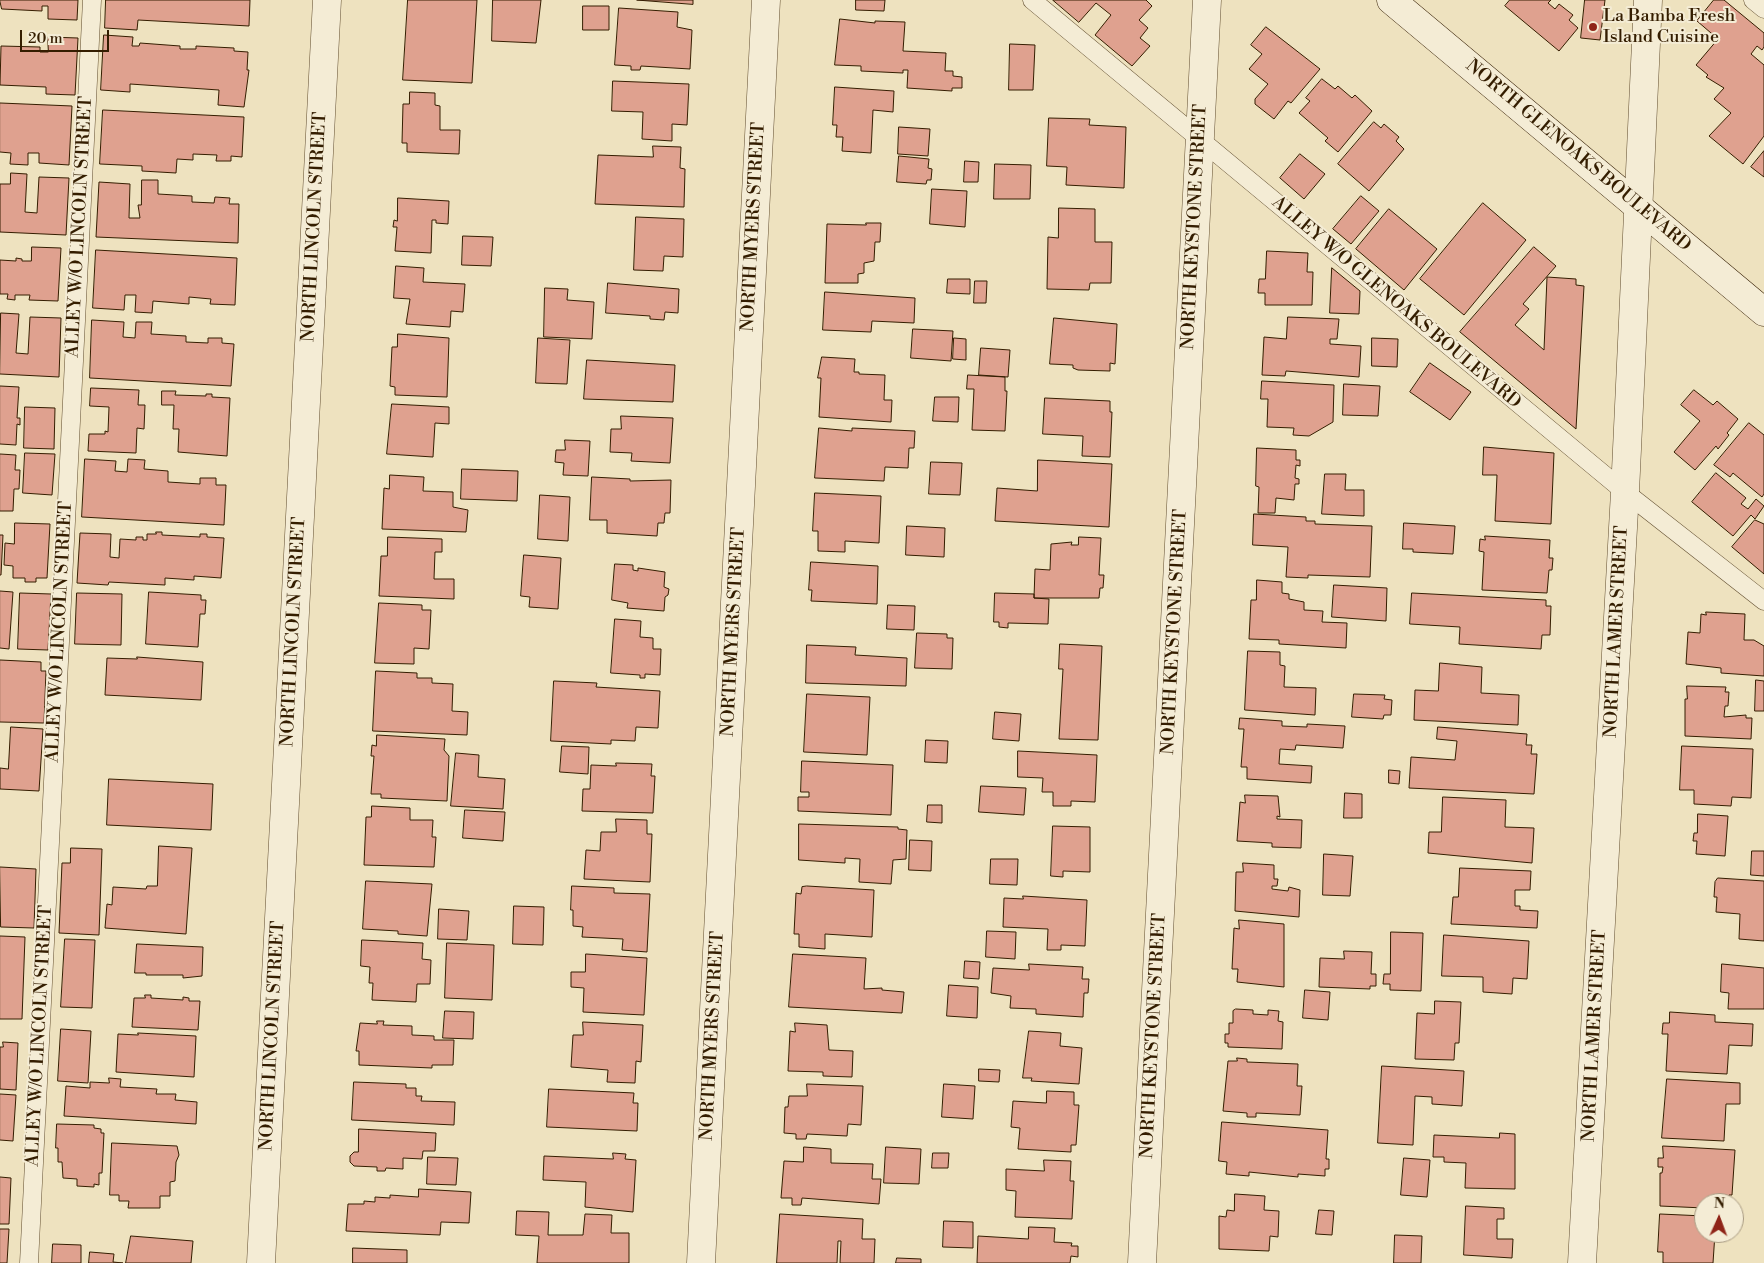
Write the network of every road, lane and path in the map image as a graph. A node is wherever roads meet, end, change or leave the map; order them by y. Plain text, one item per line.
1 (92, 0) edge
2 (327, 0) edge
3 (766, 0) edge
4 (1032, 0) edge
5 (1207, 0) edge
6 (1391, 0) edge
7 (1648, 0) edge
8 (1753, 0) edge
9 (1764, 8) edge
10 (1200, 141) junction
11 (1639, 207) junction
12 (1764, 312) edge
13 (1625, 492) junction
14 (1764, 601) edge
15 (29, 1263) edge
16 (262, 1263) edge
17 (701, 1263) edge
18 (1142, 1263) edge
19 (1582, 1263) edge

1 - 15 lane, ALLEY W/O LINCOLN STREET
2 - 16 street, NORTH LINCOLN STREET
3 - 17 street, NORTH MYERS STREET
4 - 10 lane, ALLEY W/O GLENOAKS BOULEVARD
5 - 10 street, NORTH KEYSTONE STREET
6 - 11 street, NORTH GLENOAKS BOULEVARD
7 - 11 street, NORTH LAMER STREET
8 - 9 lane
10 - 13 lane, ALLEY W/O GLENOAKS BOULEVARD
10 - 18 street, NORTH KEYSTONE STREET
11 - 12 street, NORTH GLENOAKS BOULEVARD
11 - 13 street, NORTH LAMER STREET
13 - 14 lane, ALLEY W/O GLENOAKS BOULEVARD
13 - 19 street, NORTH LAMER STREET

